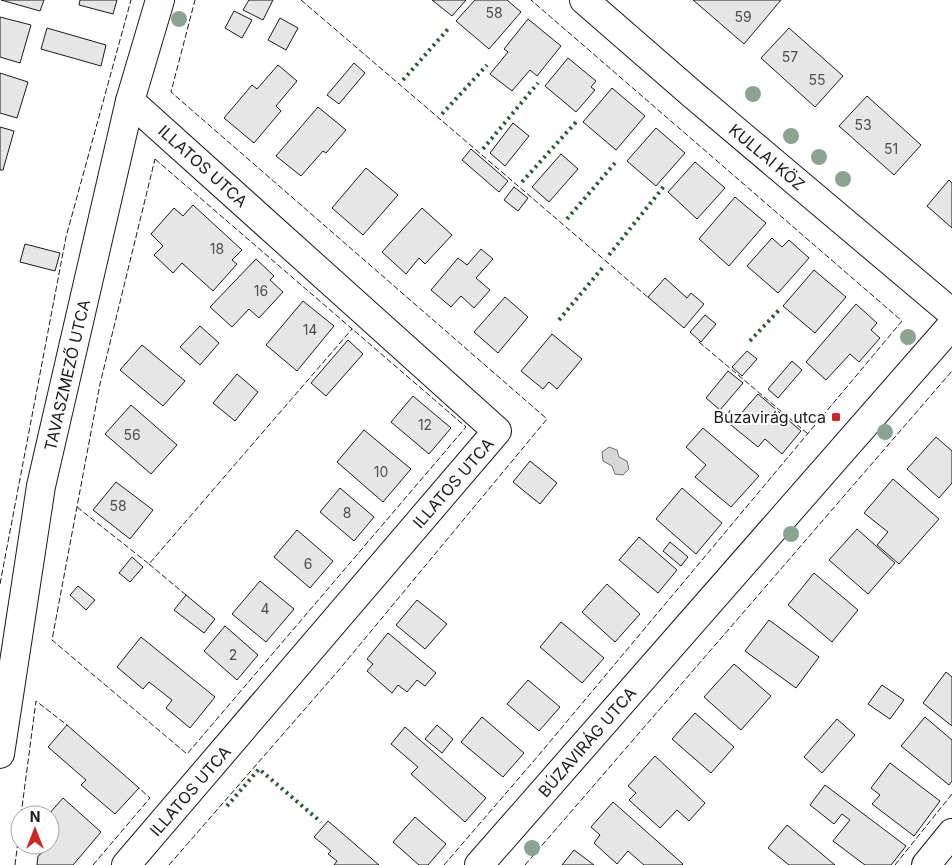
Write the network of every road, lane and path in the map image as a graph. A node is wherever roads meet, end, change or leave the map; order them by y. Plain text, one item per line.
1 (160, 0) edge
2 (584, 0) edge
3 (130, 101) junction
4 (952, 313) edge
5 (952, 325) edge
6 (0, 754) edge
7 (952, 833) edge
8 (126, 865) edge
9 (479, 865) edge
10 (926, 865) edge

1 - 3 street, TAVASZMEZŐ UTCA
2 - 4 street, KULLAI KÖZ
3 - 6 street, TAVASZMEZŐ UTCA
3 - 8 street, ILLATOS UTCA
5 - 9 street, BÚZAVIRÁG UTCA
7 - 10 street

